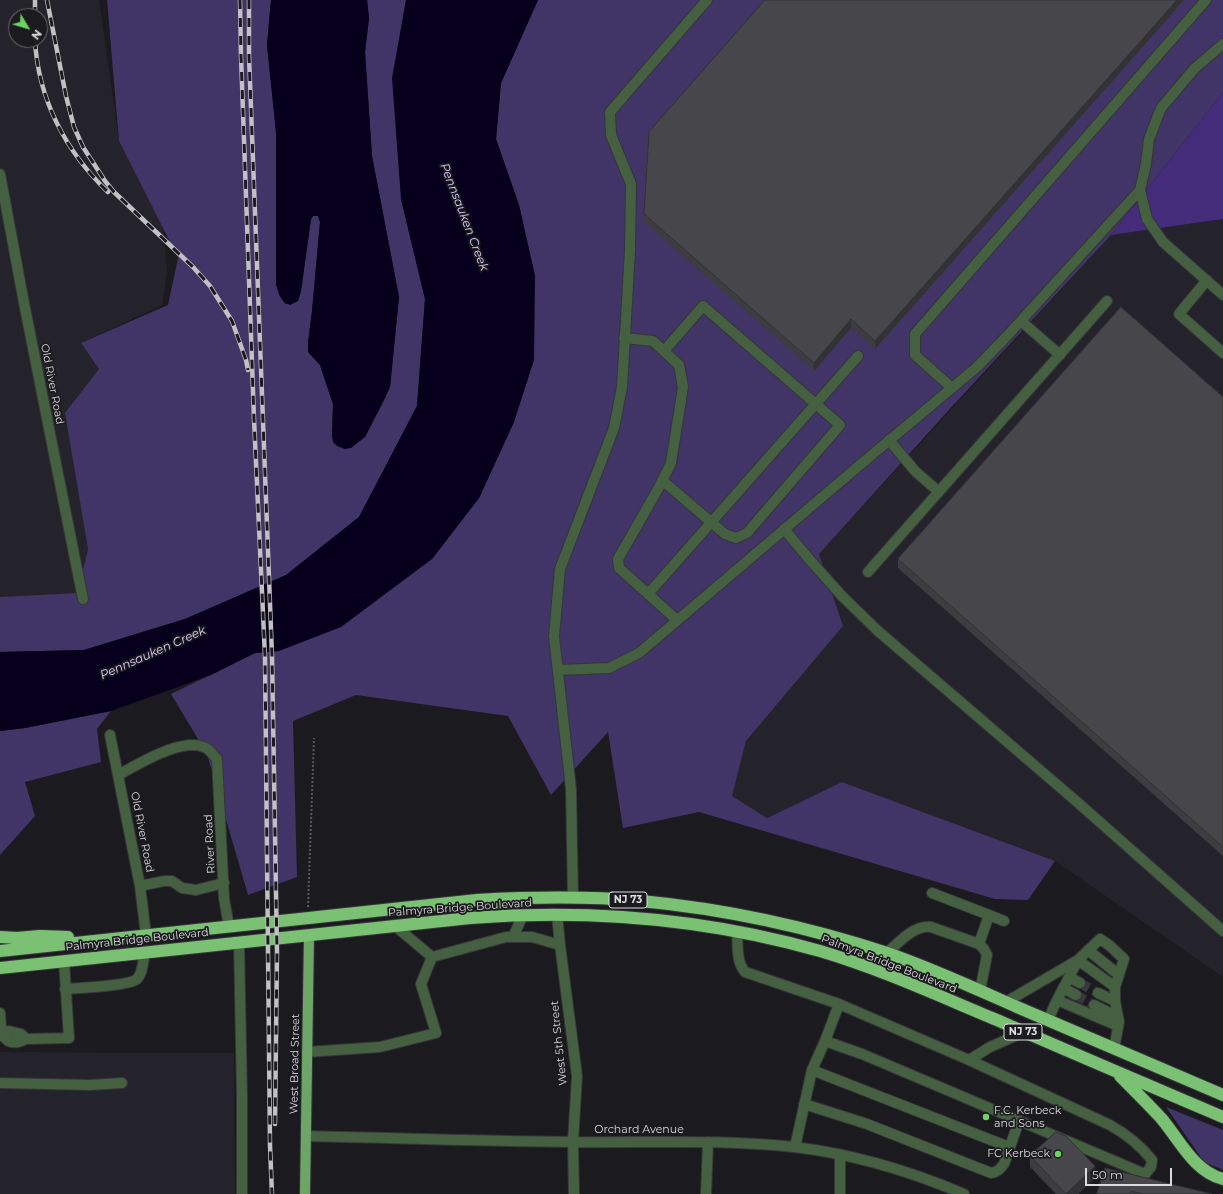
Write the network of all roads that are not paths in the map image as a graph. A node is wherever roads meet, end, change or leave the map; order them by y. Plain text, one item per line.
1 (707, 0) edge
2 (1206, 0) edge
3 (1223, 44) edge
4 (0, 174) edge
5 (1140, 190) junction
6 (1207, 280) junction
7 (1223, 295) edge
8 (1107, 301) dead end
9 (1021, 321) junction
10 (624, 338) junction
11 (664, 351) junction
12 (1223, 353) edge
13 (1060, 355) junction
14 (858, 356) dead end
15 (952, 388) junction
16 (817, 403) junction
17 (889, 440) junction
18 (663, 480) junction
19 (939, 492) junction
20 (711, 522) junction
21 (784, 529) junction
22 (868, 572) dead end
23 (648, 594) junction
24 (83, 599) dead end
25 (678, 620) junction
26 (558, 670) junction
27 (110, 735) dead end
28 (118, 775) junction
29 (224, 883) junction
30 (140, 886) junction
31 (932, 893) dead end
32 (573, 898) junction
33 (523, 915) junction
34 (557, 915) junction
35 (989, 915) junction
36 (1004, 921) dead end
37 (394, 925) junction
38 (229, 927) junction
39 (1223, 931) edge
40 (737, 932) junction
41 (146, 935) junction
42 (309, 935) junction
43 (0, 937) edge
44 (513, 937) junction
45 (105, 939) junction
46 (239, 942) junction
47 (560, 944) junction
48 (979, 944) junction
49 (1088, 950) junction
50 (0, 951) edge
51 (145, 952) junction
52 (887, 953) junction
53 (432, 957) junction
54 (1078, 960) junction
55 (64, 961) junction
56 (0, 969) edge
57 (1119, 974) junction
58 (1069, 977) junction
59 (1080, 983) tunnel mouth
60 (1115, 987) junction
61 (1063, 988) junction
62 (66, 989) junction
63 (980, 991) junction
64 (1098, 993) tunnel mouth
65 (1076, 995) tunnel mouth
66 (1057, 1000) junction
67 (1115, 1001) junction
68 (1006, 1002) junction
69 (839, 1004) junction
70 (1094, 1005) tunnel mouth
71 (0, 1013) edge
72 (1048, 1020) junction
73 (1118, 1022) junction
74 (1024, 1032) junction
75 (1, 1036) edge
76 (825, 1041) junction
77 (1114, 1048) junction
78 (307, 1052) junction
79 (969, 1060) junction
80 (812, 1070) junction
81 (1115, 1071) junction
82 (0, 1084) edge
83 (122, 1084) dead end
84 (1223, 1095) edge
85 (804, 1104) junction
86 (1223, 1117) edge
87 (1019, 1120) junction
88 (306, 1136) junction
89 (573, 1142) junction
90 (708, 1142) junction
91 (795, 1147) junction
92 (1009, 1147) junction
93 (840, 1155) junction
94 (1223, 1179) edge
95 (242, 1194) edge
96 (305, 1194) edge
97 (574, 1194) edge
98 (706, 1194) edge
99 (840, 1194) edge
100 (964, 1194) edge

1 - 10 street
2 - 15 street
3 - 5 street
4 - 24 street, Old River Road
5 - 6 street
5 - 9 street
6 - 7 street
6 - 12 street
8 - 13 street
9 - 13 street
9 - 15 street
10 - 11 street
10 - 26 street
11 - 16 street
11 - 18 street
13 - 19 street
14 - 16 street
15 - 17 street
16 - 20 street
16 - 20 street
17 - 19 street
17 - 21 street
18 - 20 street
18 - 23 street
19 - 22 street
20 - 23 street
21 - 25 street
21 - 39 street
23 - 25 street
25 - 26 street
26 - 32 street
27 - 28 street, Old River Road
28 - 29 street, River Road
28 - 30 street, Old River Road
29 - 30 street
29 - 38 street, River Road
30 - 41 street, Old River Road
31 - 35 street
32 - 38 highway, Palmyra Bridge Boulevard / NJ 73
32 - 52 highway, Palmyra Bridge Boulevard / NJ 73
33 - 34 highway, Palmyra Bridge Boulevard / NJ 73
33 - 37 highway, Palmyra Bridge Boulevard / NJ 73
33 - 44 street
34 - 40 highway, Palmyra Bridge Boulevard / NJ 73
34 - 47 street, West 5th Street
35 - 36 street
35 - 48 street
37 - 42 highway, Palmyra Bridge Boulevard / NJ 73
37 - 53 street
38 - 41 highway, Palmyra Bridge Boulevard / NJ 73
40 - 69 street
40 - 74 highway, Palmyra Bridge Boulevard / NJ 73
41 - 45 highway, Palmyra Bridge Boulevard / NJ 73
42 - 46 highway, Palmyra Bridge Boulevard / NJ 73
42 - 78 main road, West Broad Street
43 - 45 highway
44 - 47 street
44 - 53 street
45 - 50 highway, Palmyra Bridge Boulevard / NJ 73
46 - 51 highway, Palmyra Bridge Boulevard / NJ 73
46 - 95 street
47 - 89 street, West 5th Street
48 - 52 street
48 - 63 street
49 - 54 street
49 - 57 street
49 - 57 street
51 - 55 highway, Palmyra Bridge Boulevard / NJ 73
51 - 62 street
52 - 63 highway, Palmyra Bridge Boulevard / NJ 73
53 - 78 street
54 - 58 street
54 - 60 street
54 - 68 street
55 - 56 highway, Palmyra Bridge Boulevard / NJ 73
55 - 62 street
57 - 60 street
58 - 59 street
58 - 61 street
60 - 67 street
61 - 65 street
61 - 66 street
62 - 75 street
63 - 68 highway, Palmyra Bridge Boulevard / NJ 73
64 - 67 street
66 - 72 street
66 - 73 street
67 - 73 street
68 - 72 highway, Palmyra Bridge Boulevard / NJ 73
69 - 76 street
69 - 79 street
70 - 73 street
71 - 75 street
72 - 77 highway, Palmyra Bridge Boulevard / NJ 73
73 - 77 street
74 - 79 street
74 - 81 highway, Palmyra Bridge Boulevard / NJ 73
76 - 80 street
76 - 87 street
77 - 84 highway, Palmyra Bridge Boulevard / NJ 73
78 - 88 main road, West Broad Street
79 - 87 street
80 - 85 street
80 - 92 street
81 - 86 highway, Palmyra Bridge Boulevard / NJ 73
81 - 94 highway
82 - 83 street
85 - 91 street
85 - 92 street
87 - 92 street
88 - 89 street, Orchard Avenue
88 - 96 main road, West Broad Street
89 - 90 street, Orchard Avenue
89 - 97 street, West 5th Street
90 - 91 street, Orchard Avenue
90 - 98 street
91 - 93 street, Orchard Avenue
93 - 99 street
93 - 100 street, Orchard Avenue

